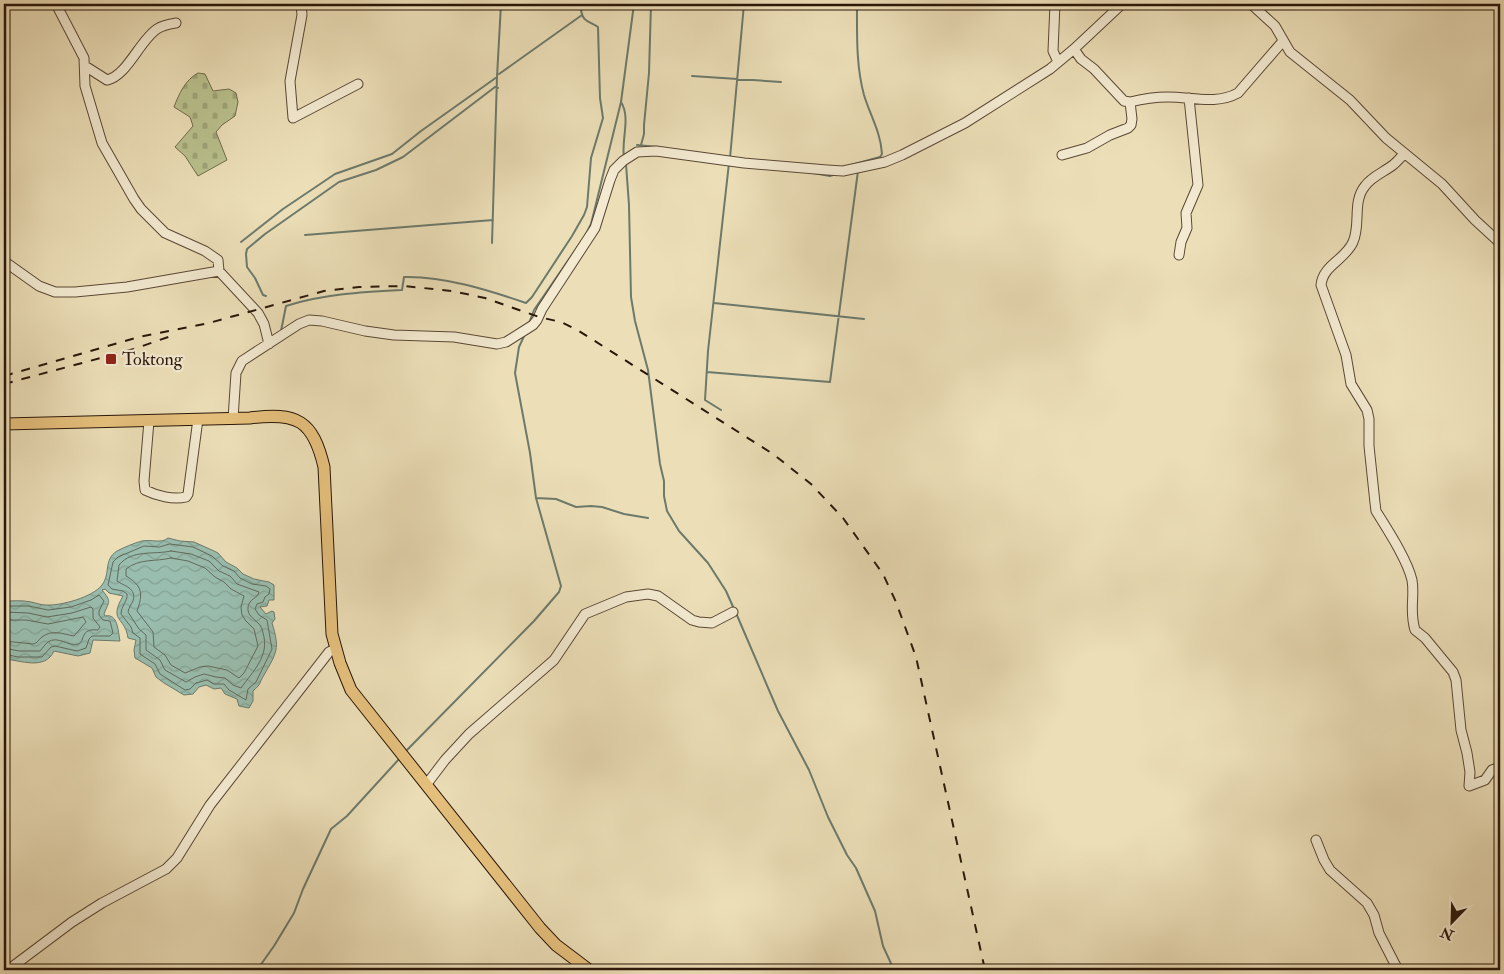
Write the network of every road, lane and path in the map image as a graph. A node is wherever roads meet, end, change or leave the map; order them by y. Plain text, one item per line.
1 (56, 4) edge
2 (301, 4) edge
3 (1055, 4) edge
4 (1122, 4) edge
5 (1250, 4) edge
6 (176, 23) dead end
7 (1283, 41) junction
8 (1074, 49) junction
9 (1058, 62) junction
10 (84, 66) junction
11 (358, 84) dead end
12 (1189, 98) junction
13 (1130, 102) junction
14 (1404, 154) junction
15 (1062, 155) dead end
16 (1500, 243) edge
17 (1179, 254) dead end
18 (4, 263) edge
19 (219, 271) junction
20 (269, 344) junction
21 (233, 418) junction
22 (198, 420) junction
23 (149, 421) junction
24 (4, 424) edge
25 (733, 612) dead end
26 (335, 649) junction
27 (1500, 767) edge
28 (426, 786) junction
29 (1316, 840) dead end
30 (8, 970) edge
31 (589, 970) edge
32 (1398, 970) edge

1 - 10 street
2 - 11 street
3 - 9 street
4 - 8 street
5 - 7 street
6 - 10 street
7 - 12 street
7 - 14 street
8 - 9 street
8 - 13 street
9 - 20 street
10 - 19 street
12 - 13 street
12 - 17 street
13 - 15 street
14 - 16 street
14 - 27 street
18 - 19 street
19 - 20 street
20 - 21 street
21 - 22 main road
21 - 26 main road
22 - 23 main road
22 - 23 street
23 - 24 main road
25 - 28 street
26 - 28 main road
26 - 30 street
28 - 31 main road
29 - 32 street

